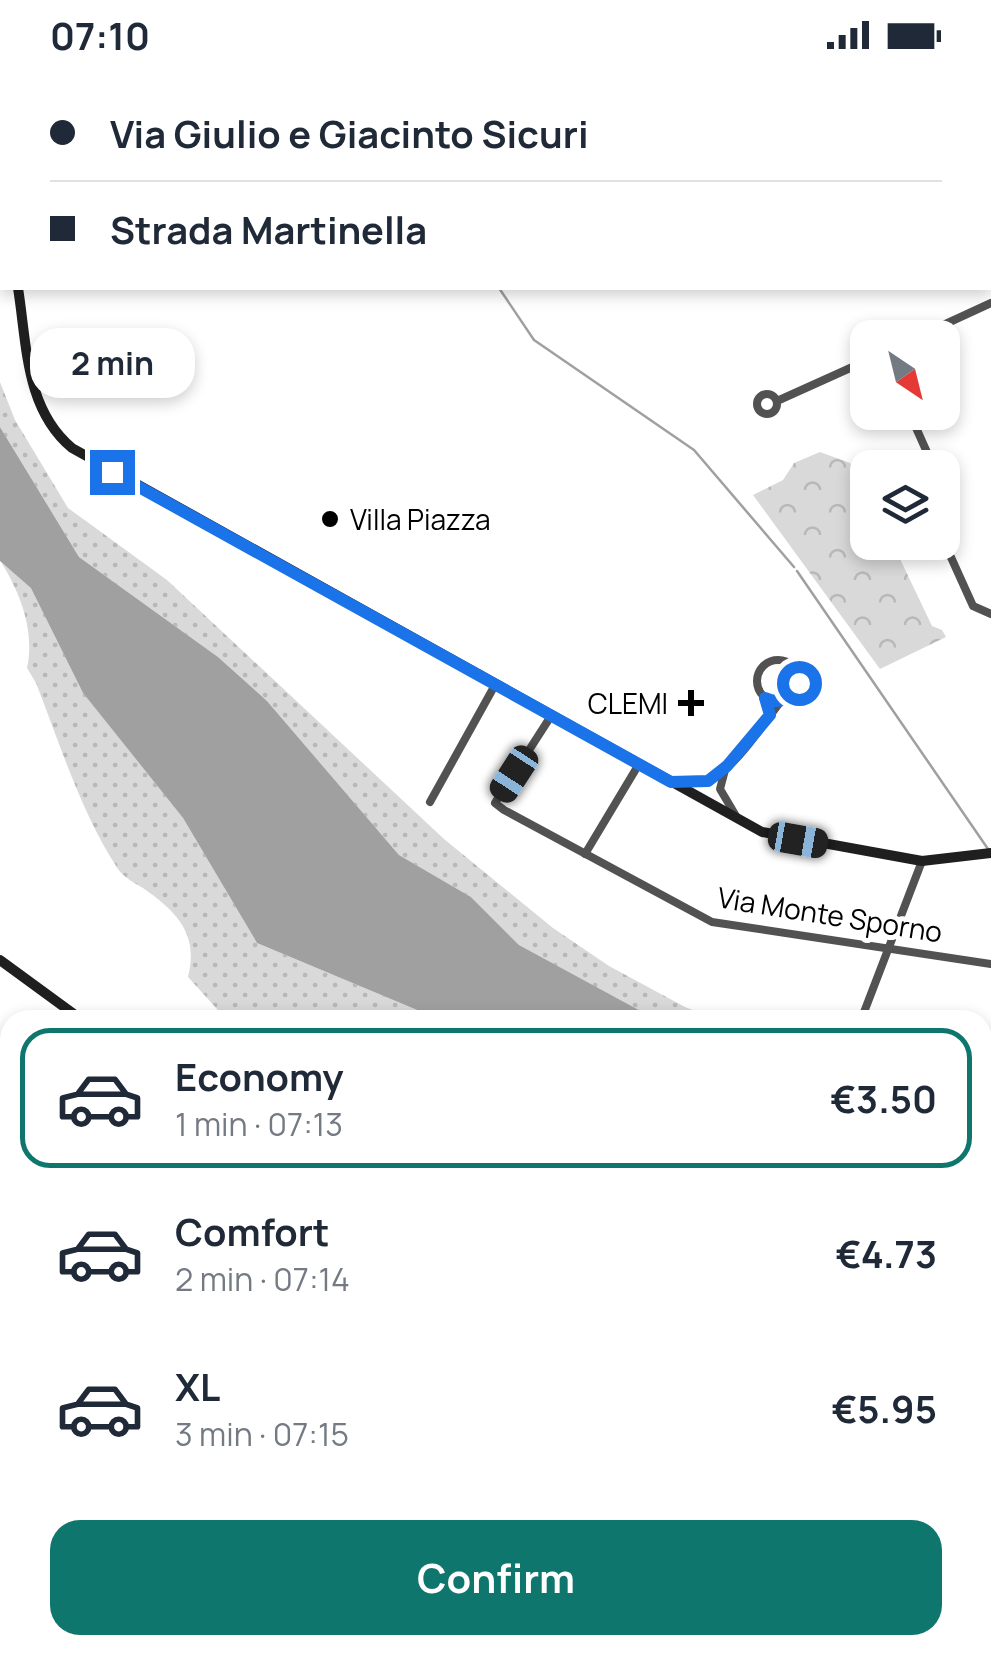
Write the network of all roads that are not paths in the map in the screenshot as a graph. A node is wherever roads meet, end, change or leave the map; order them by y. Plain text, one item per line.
1 (18, 290) edge
2 (991, 303) edge
3 (954, 320) edge
4 (850, 368) edge
5 (777, 401) dead end
6 (952, 560) edge
7 (991, 614) edge
8 (495, 685) junction
9 (765, 698) junction
10 (781, 702) junction
11 (770, 715) junction
12 (551, 716) junction
13 (639, 764) junction
14 (727, 766) junction
15 (708, 781) junction
16 (671, 782) junction
17 (720, 789) junction
18 (703, 801) junction
19 (430, 802) dead end
20 (738, 819) junction
21 (991, 853) edge
22 (585, 854) junction
23 (922, 861) junction
24 (889, 947) junction
25 (0, 960) edge
26 (991, 964) edge
27 (68, 1010) edge
28 (865, 1010) edge

1 - 8 street
2 - 3 street
4 - 5 street
6 - 7 street
8 - 12 street
8 - 19 street
9 - 10 street
9 - 10 street
9 - 11 street
10 - 11 street
11 - 14 street
12 - 13 street
12 - 22 street, Via Monte Sporno
13 - 16 street
13 - 22 street
14 - 15 street
14 - 17 street
15 - 16 street
15 - 18 street
16 - 18 street
17 - 18 street
17 - 20 street
18 - 20 street
20 - 23 street
21 - 23 street
22 - 24 street, Via Monte Sporno
23 - 24 street
24 - 26 street, Via Monte Sporno
24 - 28 street
25 - 27 street

